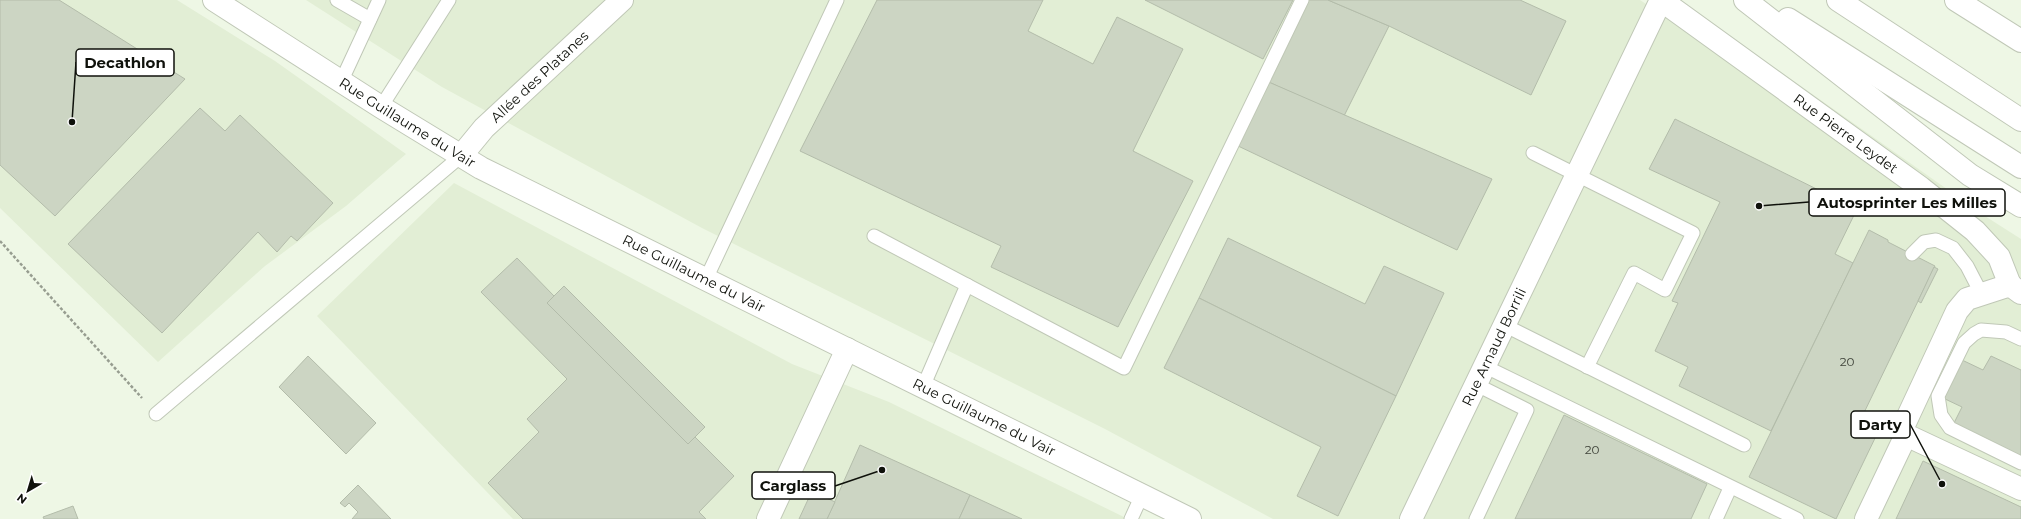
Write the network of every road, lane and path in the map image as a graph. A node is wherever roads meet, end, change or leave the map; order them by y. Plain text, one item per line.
1 (214, 0) edge
2 (337, 0) edge
3 (379, 0) edge
4 (449, 0) edge
5 (622, 0) edge
6 (837, 0) edge
7 (1302, 0) edge
8 (1661, 0) edge
9 (1745, 0) edge
10 (1759, 0) edge
11 (1838, 0) edge
12 (1956, 0) edge
13 (370, 19) junction
14 (2021, 41) edge
15 (341, 82) junction
16 (381, 107) junction
17 (2021, 120) edge
18 (1532, 153) dead end
19 (461, 156) junction
20 (2021, 167) edge
21 (1577, 174) junction
22 (2021, 206) edge
23 (874, 236) dead end
24 (0, 241) edge
25 (1912, 254) dead end
26 (706, 279) junction
27 (967, 285) junction
28 (2016, 289) edge
29 (1981, 293) junction
30 (1504, 325) junction
31 (2021, 339) edge
32 (847, 349) junction
33 (1587, 367) junction
34 (1480, 375) junction
35 (922, 387) junction
36 (156, 414) joint
37 (1906, 435) junction
38 (1744, 445) dead end
39 (2021, 463) edge
40 (1730, 488) junction
41 (2021, 490) edge
42 (1142, 495) junction
43 (768, 519) edge
44 (1131, 519) edge
45 (1190, 519) edge
46 (1410, 519) edge
47 (1476, 519) edge
48 (1716, 519) edge
49 (1796, 519) edge
50 (1866, 519) edge

1 - 15 main road, Rue Guillaume du Vair
2 - 13 lane
3 - 13 lane
4 - 16 lane
5 - 19 main road, Allée des Platanes
6 - 26 lane
7 - 27 lane
8 - 21 main road, Rue Arnaud Borrili
8 - 28 main road, Rue Pierre Leydet
9 - 22 main road
10 - 20 main road
11 - 17 main road
12 - 14 main road
13 - 15 lane
15 - 16 main road, Rue Guillaume du Vair
16 - 19 main road, Rue Guillaume du Vair
18 - 21 lane
19 - 26 main road, Rue Guillaume du Vair
19 - 36 lane
21 - 30 main road, Rue Arnaud Borrili
21 - 33 lane
23 - 27 lane
24 - 36 path
25 - 29 lane
26 - 32 main road, Rue Guillaume du Vair
27 - 35 lane
28 - 29 main road
29 - 37 main road
30 - 33 lane
30 - 34 main road, Rue Arnaud Borrili
31 - 39 lane
32 - 35 main road, Rue Guillaume du Vair
32 - 43 main road
33 - 38 lane
34 - 40 lane
34 - 46 main road, Rue Arnaud Borrili
34 - 47 lane
35 - 42 main road, Rue Guillaume du Vair
37 - 41 main road
37 - 50 main road
40 - 48 lane
40 - 49 lane
42 - 44 lane
42 - 45 main road, Rue Guillaume du Vair

